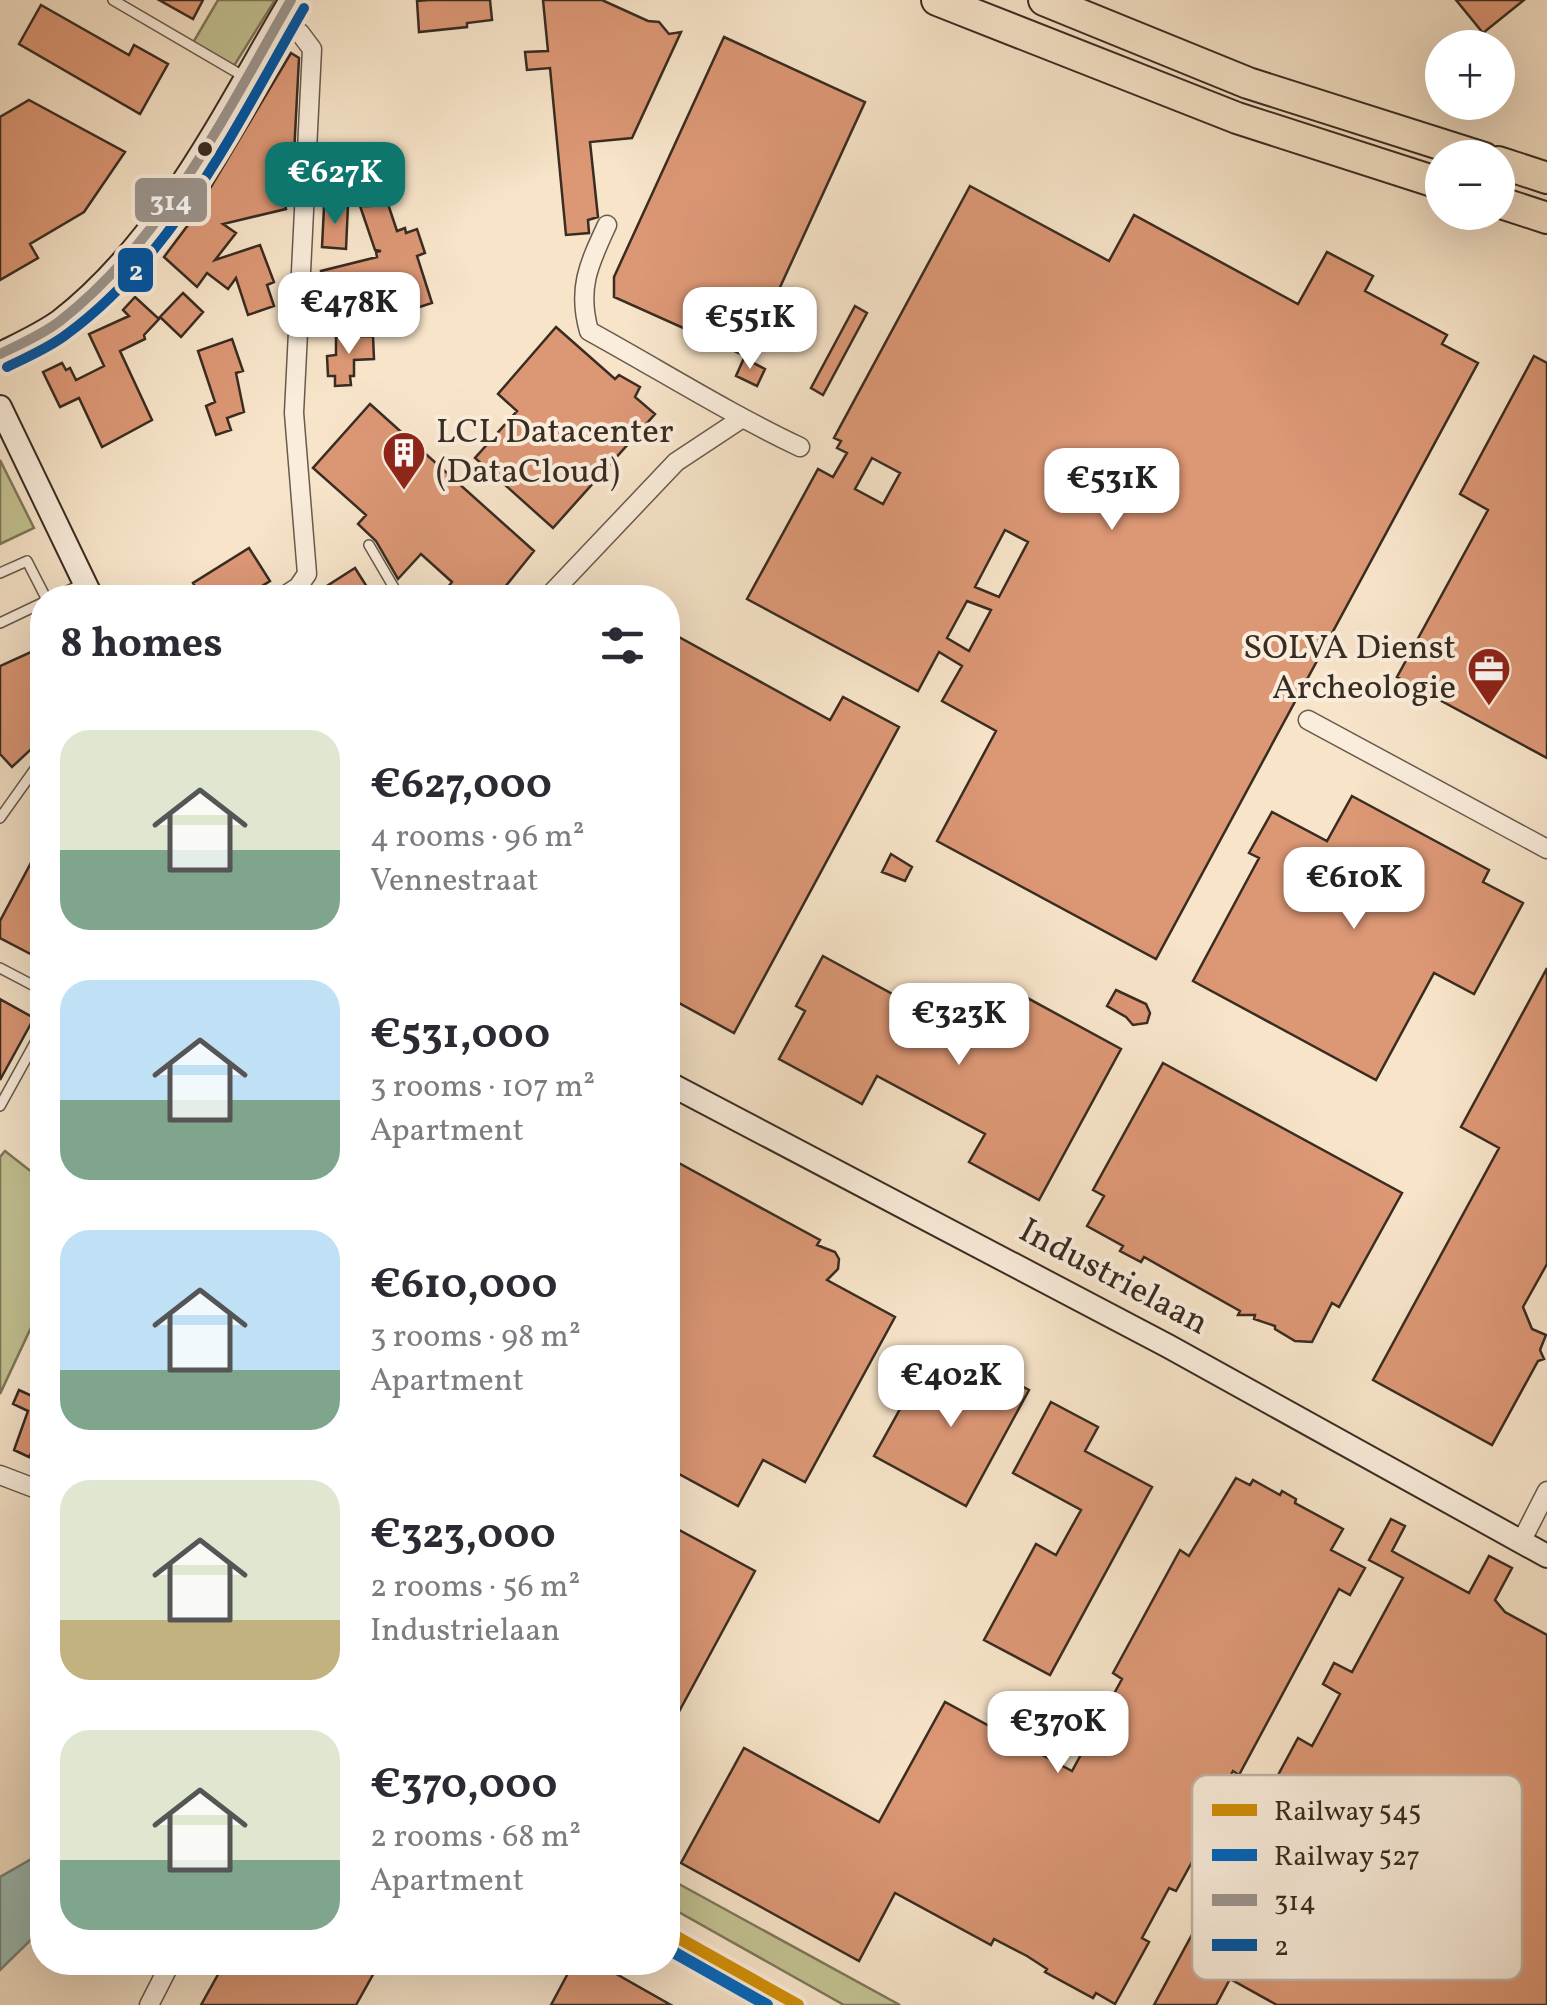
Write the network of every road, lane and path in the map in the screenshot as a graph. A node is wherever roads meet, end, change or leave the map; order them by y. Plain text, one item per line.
1 (113, 0) edge
2 (291, 0) edge
3 (937, 0) edge
4 (1044, 0) edge
5 (278, 23) junction
6 (245, 77) junction
7 (1428, 140) edge
8 (1515, 168) edge
9 (1547, 178) edge
10 (1425, 179) edge
11 (1515, 208) edge
12 (1547, 218) edge
13 (607, 225) dead end
14 (0, 354) edge
15 (0, 407) edge
16 (741, 419) junction
17 (800, 447) dead end
18 (369, 544) dead end
19 (0, 572) edge
20 (40, 585) edge
21 (86, 585) edge
22 (299, 585) edge
23 (393, 585) edge
24 (559, 585) edge
25 (30, 608) edge
26 (0, 623) edge
27 (1308, 720) dead end
28 (30, 776) edge
29 (0, 818) edge
30 (1547, 848) edge
31 (0, 968) edge
32 (30, 984) edge
33 (30, 1052) edge
34 (680, 1089) edge
35 (0, 1106) edge
36 (0, 1475) edge
37 (30, 1486) edge
38 (1547, 1491) edge
39 (1521, 1542) junction
40 (1547, 1556) edge
41 (164, 1975) edge
42 (149, 2005) edge

1 - 6 lane
2 - 5 street
3 - 10 highway
4 - 7 highway
5 - 6 street
5 - 22 street
6 - 14 street
8 - 9 highway
11 - 12 highway
13 - 16 street
15 - 21 street
16 - 17 street
16 - 24 street
18 - 23 lane
19 - 20 lane
25 - 26 lane
27 - 30 street
28 - 29 lane
31 - 32 lane
33 - 35 lane
34 - 39 street, Industrielaan
36 - 37 street
38 - 39 street
39 - 40 street, Industrielaan
41 - 42 street

